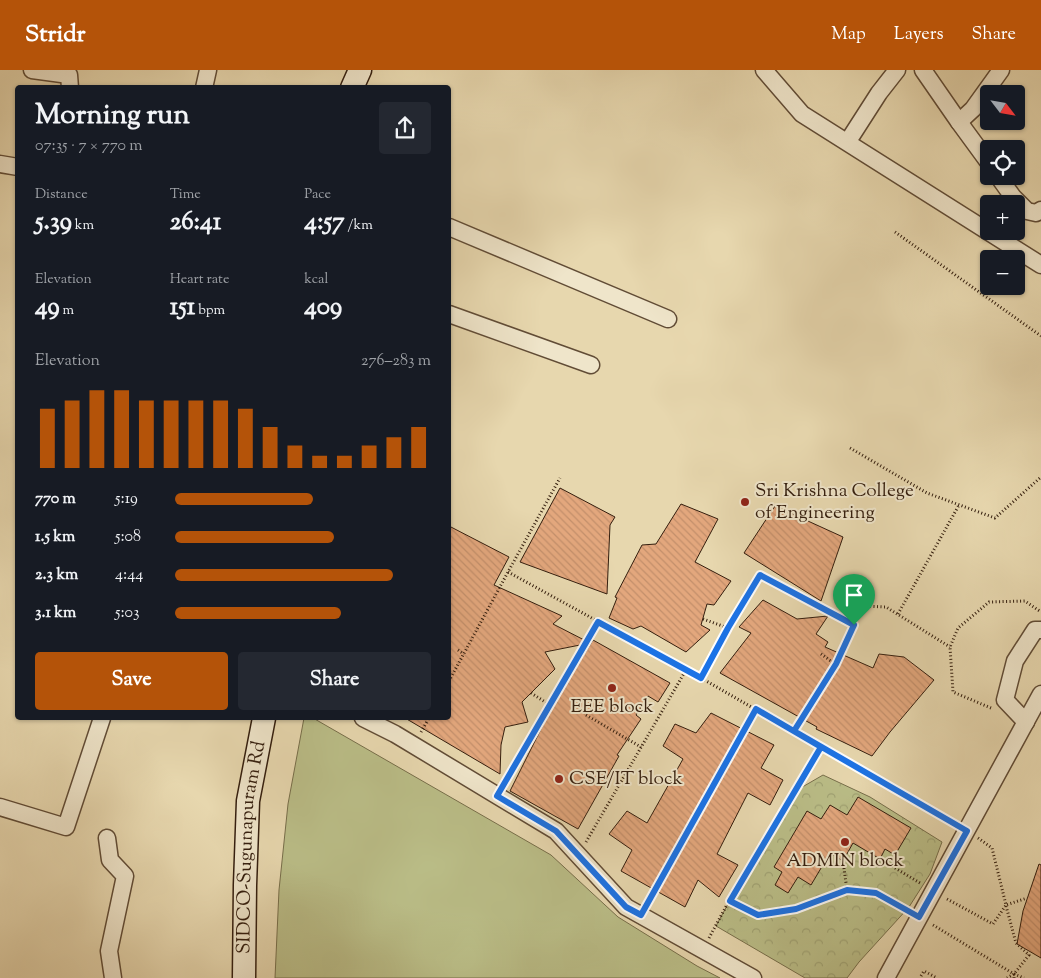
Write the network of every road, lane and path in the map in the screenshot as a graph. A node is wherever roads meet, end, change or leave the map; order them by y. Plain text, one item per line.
1 (32, 70) edge
2 (208, 70) edge
3 (360, 70) edge
4 (764, 70) edge
5 (897, 70) edge
6 (924, 70) edge
7 (1002, 70) edge
8 (70, 85) edge
9 (205, 85) edge
10 (353, 85) edge
11 (959, 122) junction
12 (852, 135) dead end
13 (980, 151) edge
14 (0, 164) edge
15 (15, 166) edge
16 (1004, 185) edge
17 (1041, 210) edge
18 (451, 228) edge
19 (895, 232) dead end
20 (1041, 265) edge
21 (451, 315) edge
22 (668, 319) dead end
23 (1041, 336) edge
24 (591, 365) dead end
25 (850, 448) dead end
26 (1041, 477) edge
27 (560, 478) dead end
28 (959, 505) junction
29 (508, 572) junction
30 (1041, 612) edge
31 (898, 614) junction
32 (702, 619) dead end
33 (598, 622) junction
34 (854, 625) junction
35 (728, 628) junction
36 (1041, 630) edge
37 (950, 647) junction
38 (458, 650) dead end
39 (464, 654) junction
40 (822, 654) dead end
41 (836, 664) junction
42 (686, 670) junction
43 (451, 678) edge
44 (701, 678) junction
45 (531, 693) dead end
46 (1041, 694) edge
47 (550, 705) junction
48 (756, 709) junction
49 (999, 711) dead end
50 (586, 715) dead end
51 (101, 720) edge
52 (264, 720) edge
53 (367, 720) edge
54 (1026, 722) junction
55 (794, 731) junction
56 (641, 747) junction
57 (821, 747) junction
58 (523, 752) junction
59 (529, 754) dead end
60 (497, 796) junction
61 (0, 807) edge
62 (967, 831) junction
63 (107, 838) dead end
64 (578, 855) junction
65 (880, 859) dead end
66 (843, 861) dead end
67 (847, 890) junction
68 (933, 891) junction
69 (1027, 898) dead end
70 (730, 901) junction
71 (1006, 905) junction
72 (641, 915) junction
73 (919, 917) junction
74 (703, 950) junction
75 (921, 976) dead end
76 (1014, 976) edge
77 (113, 978) edge
78 (244, 978) edge
79 (752, 978) edge
80 (886, 978) edge
81 (937, 978) edge
82 (1007, 978) edge
83 (1024, 978) edge

1 - 8 street
2 - 9 street
3 - 10 street
4 - 20 street
5 - 12 street
6 - 11 street
7 - 11 street
11 - 13 street
14 - 15 street
16 - 17 street
18 - 22 street
19 - 23 path
21 - 24 street
25 - 28 path
26 - 28 path
27 - 29 path
28 - 31 path
29 - 33 path
29 - 39 path
30 - 37 path
31 - 34 path
31 - 37 path
32 - 35 path
33 - 42 path
33 - 47 path
34 - 35 path
34 - 41 path
35 - 44 path
36 - 54 street
37 - 49 path
38 - 39 path
39 - 43 path
40 - 41 path
41 - 55 path
42 - 44 path
42 - 56 path
44 - 48 path
45 - 47 path
46 - 54 street
47 - 58 path
48 - 55 path
48 - 72 path
50 - 56 path
51 - 61 street
52 - 78 street, SIDCO-Sugunapuram Rd
53 - 60 street
54 - 62 street
55 - 57 path
56 - 64 path
57 - 62 path
57 - 70 path
58 - 59 path
58 - 60 path
60 - 64 street
62 - 68 street
62 - 71 path
63 - 77 street
64 - 72 street
65 - 68 path
66 - 67 path
67 - 70 path
67 - 73 path
68 - 71 path
68 - 73 street
69 - 71 path
70 - 74 path
71 - 76 path
72 - 74 street
73 - 76 path
73 - 80 street
74 - 79 street
75 - 81 path
76 - 82 path
76 - 83 path

